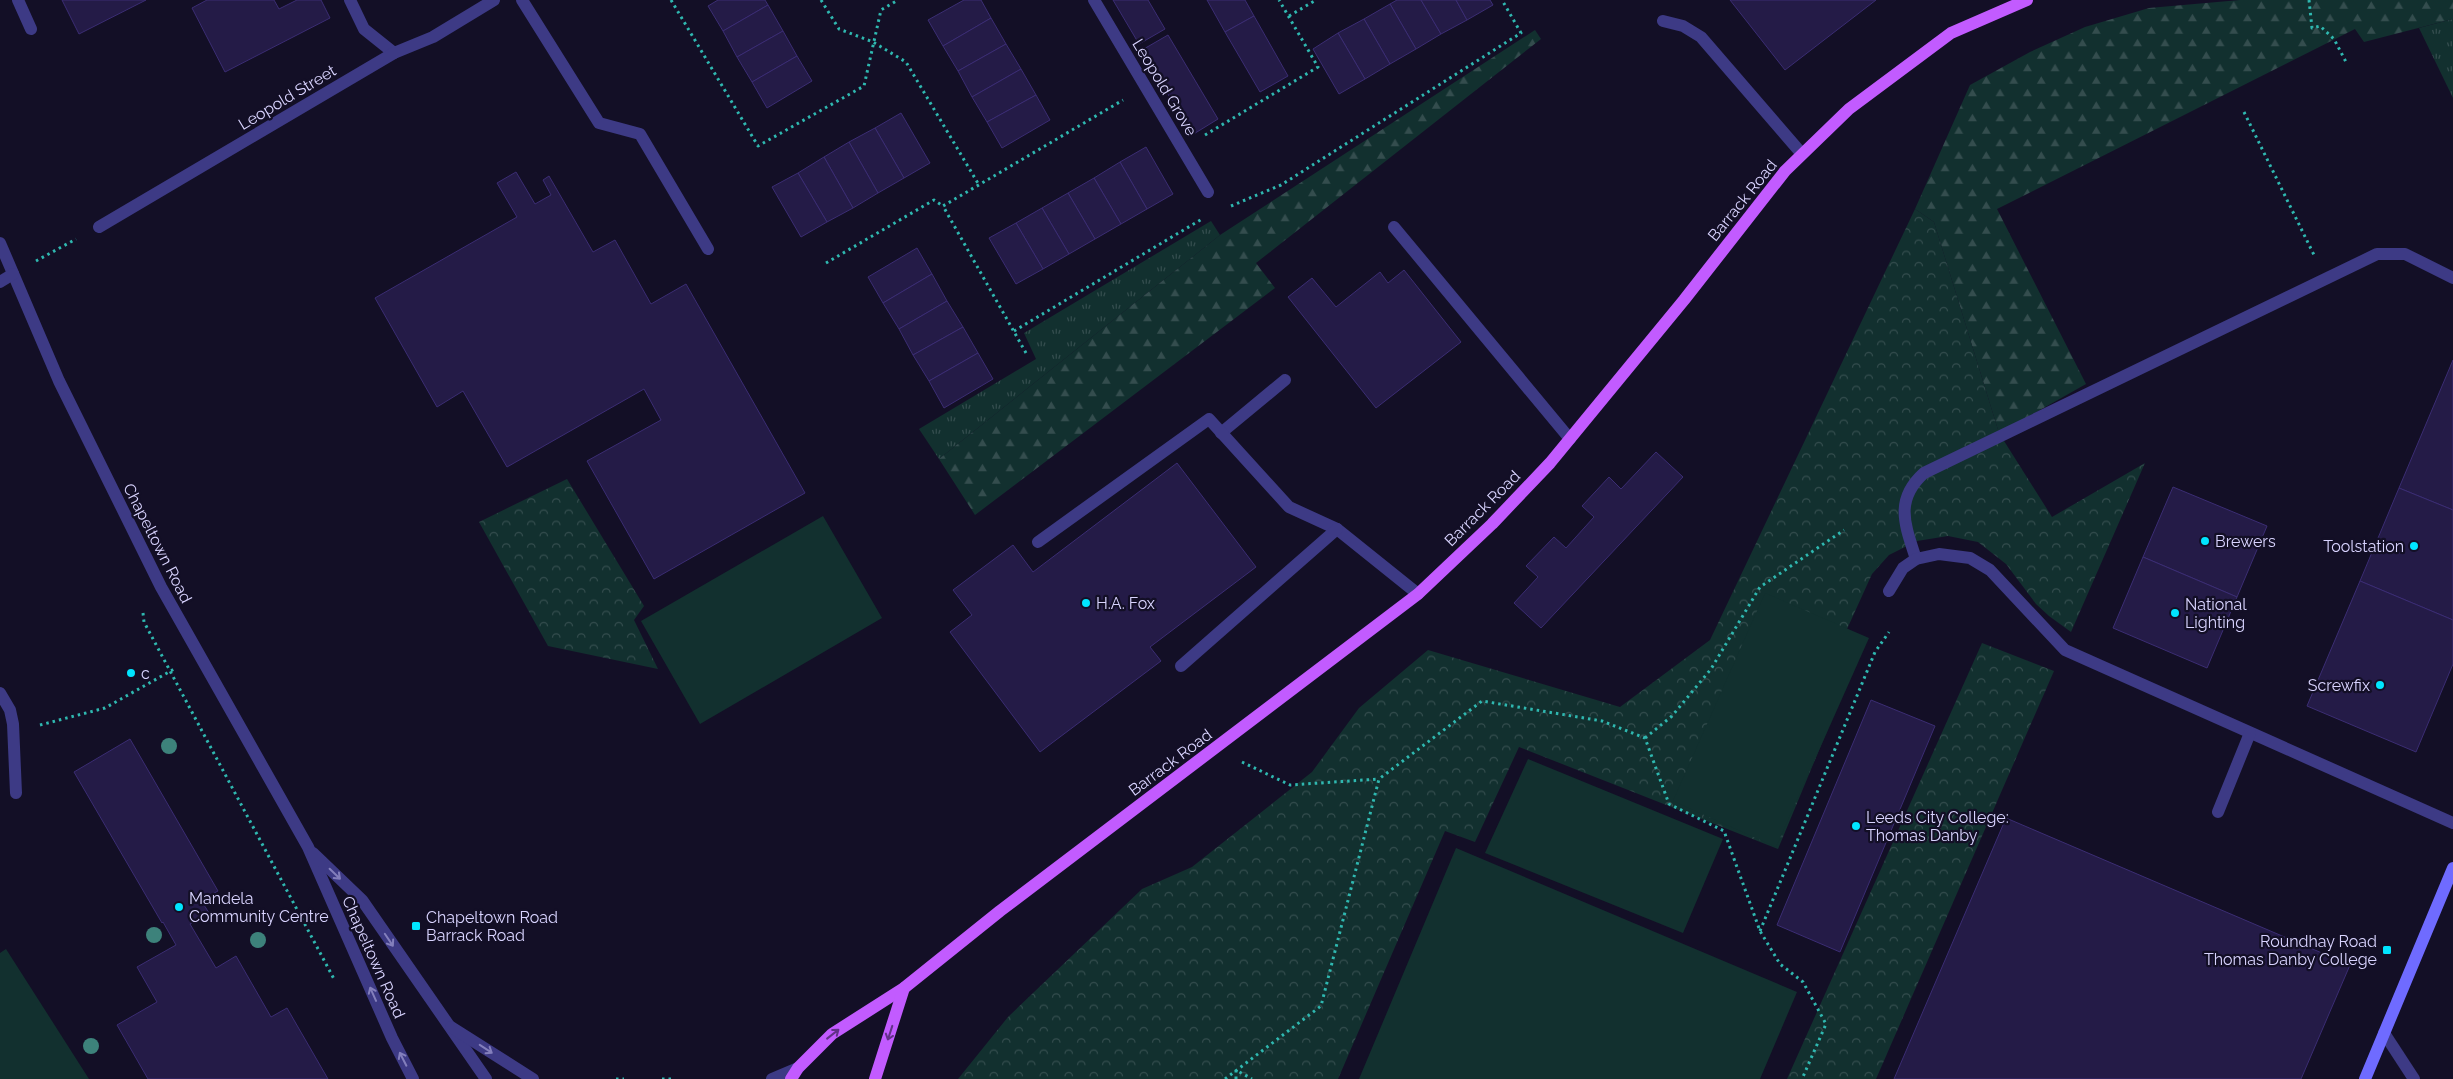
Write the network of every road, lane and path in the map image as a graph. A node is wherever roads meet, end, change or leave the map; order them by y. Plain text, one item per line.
1 (18, 0) edge
2 (350, 0) edge
3 (494, 0) edge
4 (522, 0) edge
5 (671, 0) edge
6 (821, 0) edge
7 (898, 0) edge
8 (1094, 0) edge
9 (1279, 0) edge
10 (1316, 0) edge
11 (1502, 0) edge
12 (2027, 0) edge
13 (2309, 0) edge
14 (1288, 16) junction
15 (1663, 21) dead end
16 (31, 29) dead end
17 (873, 42) junction
18 (394, 53) junction
19 (2346, 62) dead end
20 (1146, 87) junction
21 (2244, 112) dead end
22 (1183, 149) junction
23 (1802, 154) junction
24 (979, 185) junction
25 (1208, 192) dead end
26 (943, 206) junction
27 (1228, 208) dead end
28 (1211, 215) dead end
29 (99, 227) joint
30 (1394, 227) dead end
31 (0, 243) edge
32 (708, 249) dead end
33 (826, 263) dead end
34 (13, 274) junction
35 (2326, 278) junction
36 (2453, 278) edge
37 (0, 282) edge
38 (1014, 331) junction
39 (1026, 353) dead end
40 (1285, 380) dead end
41 (1221, 432) junction
42 (1570, 439) junction
43 (1337, 529) junction
44 (1844, 530) dead end
45 (1038, 542) dead end
46 (1916, 558) junction
47 (1889, 591) dead end
48 (1418, 594) junction
49 (143, 604) dead end
50 (1889, 632) dead end
51 (198, 656) junction
52 (1181, 666) dead end
53 (170, 672) junction
54 (0, 693) edge
55 (12, 724) junction
56 (2250, 733) junction
57 (1645, 738) junction
58 (1216, 748) junction
59 (1379, 779) junction
60 (16, 793) dead end
61 (2218, 812) dead end
62 (2453, 823) edge
63 (308, 848) junction
64 (2453, 868) edge
65 (1760, 931) junction
66 (337, 985) dead end
67 (904, 988) junction
68 (445, 1023) junction
69 (2384, 1033) junction
70 (798, 1068) junction
71 (1236, 1070) junction
72 (413, 1079) edge
73 (486, 1079) edge
74 (533, 1079) edge
75 (616, 1079) edge
76 (624, 1079) edge
77 (662, 1079) edge
78 (675, 1079) edge
79 (772, 1079) edge
80 (790, 1079) edge
81 (874, 1079) edge
82 (1225, 1079) edge
83 (1236, 1079) edge
84 (1252, 1079) edge
85 (1802, 1079) edge
86 (2365, 1079) edge
87 (2414, 1079) edge

1 - 16 street
2 - 18 street
3 - 18 street, Leopold Street
4 - 32 street
5 - 17 path
6 - 17 path
7 - 17 path
8 - 20 street, Leopold Grove
9 - 14 path
10 - 14 path
11 - 27 path
12 - 23 main road, Barrack Road
13 - 19 path
14 - 22 path
15 - 23 street
17 - 24 path
18 - 29 street, Leopold Street
20 - 22 street, Leopold Grove
20 - 24 path
21 - 35 path
22 - 25 street, Leopold Grove
23 - 42 main road, Barrack Road
24 - 26 path
26 - 33 path
26 - 38 path
28 - 38 path
29 - 34 path
30 - 42 street
31 - 34 street, Chapeltown Road
34 - 37 street
34 - 51 street, Chapeltown Road
35 - 36 street
35 - 46 street
38 - 39 path
40 - 41 street
41 - 43 street
41 - 45 street
42 - 48 main road, Barrack Road
43 - 48 street
43 - 52 street
44 - 57 path
46 - 47 street
46 - 56 street
48 - 58 main road, Barrack Road
49 - 53 path
50 - 65 path
51 - 53 path
51 - 63 street, Chapeltown Road
53 - 55 path
53 - 66 path
54 - 55 street
55 - 60 street
56 - 61 street
56 - 62 street
57 - 59 path
57 - 65 path
58 - 59 path
58 - 67 main road, Barrack Road
59 - 71 path
63 -> 68 street, Chapeltown Road
72 -> 63 street, Chapeltown Road
64 - 69 street
65 - 85 path
70 -> 67 main road, Barrack Road
67 -> 81 main road
68 - 73 street, Chapeltown Road
68 -> 74 street, Chapeltown Road
69 - 86 street
69 - 87 street
70 - 79 street
70 - 80 main road, Barrack Road
71 - 82 path
71 - 83 path
71 - 84 path
75 - 76 path
77 - 78 path

